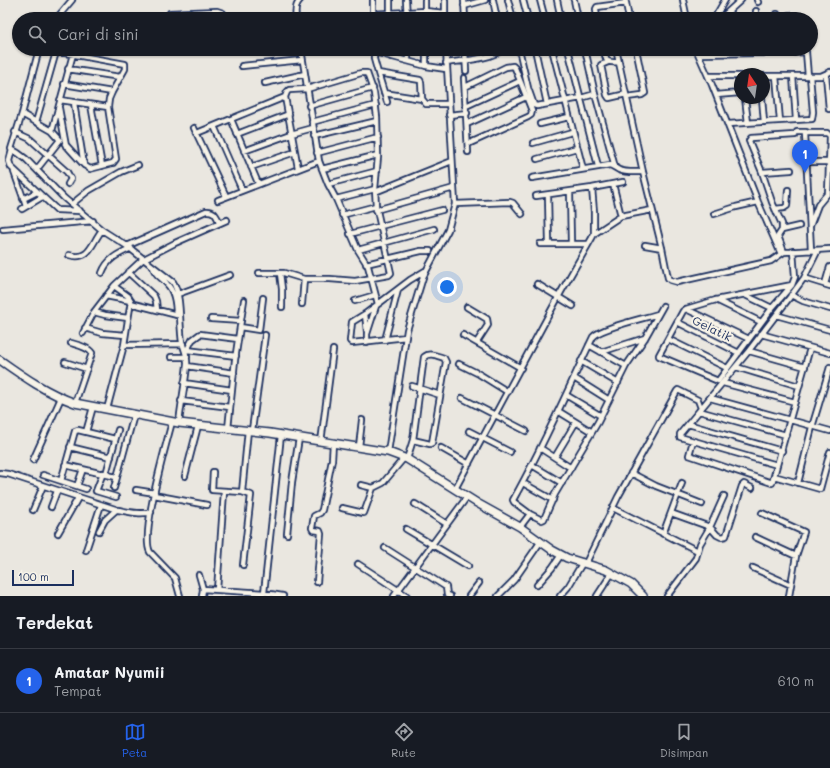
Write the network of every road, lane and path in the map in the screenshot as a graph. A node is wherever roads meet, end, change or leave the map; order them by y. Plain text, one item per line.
1 (72, 0) edge
2 (300, 0) edge
3 (373, 0) edge
4 (390, 0) edge
5 (406, 0) edge
6 (425, 0) edge
7 (445, 0) edge
8 (464, 0) edge
9 (485, 0) edge
10 (493, 0) edge
11 (508, 0) edge
12 (523, 0) edge
13 (540, 0) edge
14 (557, 0) edge
15 (574, 0) edge
16 (683, 0) edge
17 (725, 0) edge
18 (741, 0) edge
19 (625, 1) edge
20 (464, 6) junction
21 (425, 11) junction
22 (62, 12) edge
23 (194, 12) edge
24 (219, 12) edge
25 (295, 12) edge
26 (373, 12) edge
27 (390, 12) edge
28 (406, 12) joint
29 (435, 12) edge
30 (445, 12) edge
31 (464, 12) edge
32 (495, 12) edge
33 (511, 12) edge
34 (526, 12) edge
35 (543, 12) edge
36 (560, 12) edge
37 (577, 12) edge
38 (596, 12) edge
39 (627, 12) edge
40 (686, 12) edge
41 (718, 12) edge
42 (728, 12) edge
43 (37, 56) edge
44 (55, 56) edge
45 (72, 56) edge
46 (83, 56) edge
47 (302, 56) edge
48 (374, 56) edge
49 (388, 56) edge
50 (408, 56) edge
51 (426, 56) edge
52 (446, 56) edge
53 (466, 56) edge
54 (487, 56) edge
55 (521, 56) edge
56 (537, 56) edge
57 (554, 56) edge
58 (570, 56) edge
59 (587, 56) edge
60 (605, 56) edge
61 (617, 56) edge
62 (638, 56) edge
63 (699, 56) edge
64 (806, 56) edge
65 (391, 57) joint
66 (302, 60) junction
67 (408, 61) junction
68 (466, 62) junction
69 (608, 62) junction
70 (618, 62) junction
71 (446, 63) junction
72 (242, 66) dead end
73 (426, 66) junction
74 (68, 69) junction
75 (446, 69) junction
76 (466, 71) dead end
77 (378, 73) junction
78 (304, 74) junction
79 (828, 74) edge
80 (708, 76) junction
81 (734, 76) edge
82 (770, 76) edge
83 (776, 76) junction
84 (793, 76) junction
85 (809, 76) junction
86 (120, 77) junction
87 (464, 78) dead end
88 (520, 81) junction
89 (265, 83) dead end
90 (64, 84) junction
91 (373, 88) junction
92 (465, 88) junction
93 (307, 89) junction
94 (112, 92) junction
95 (384, 93) junction
96 (595, 94) junction
97 (734, 94) edge
98 (716, 95) junction
99 (626, 96) junction
100 (285, 97) junction
101 (526, 98) junction
102 (581, 98) junction
103 (422, 99) junction
104 (60, 100) junction
105 (387, 102) dead end
106 (565, 102) junction
107 (74, 103) junction
108 (448, 104) junction
109 (547, 104) junction
110 (746, 104) edge
111 (762, 104) edge
112 (91, 105) junction
113 (376, 105) junction
114 (59, 106) junction
115 (310, 106) junction
116 (466, 106) junction
117 (108, 107) junction
118 (829, 109) edge
119 (467, 113) junction
120 (22, 114) junction
121 (289, 114) junction
122 (449, 115) junction
123 (569, 117) junction
124 (231, 119) junction
125 (796, 120) junction
126 (377, 121) junction
127 (780, 121) junction
128 (36, 122) junction
129 (312, 122) junction
130 (764, 122) junction
131 (748, 123) junction
132 (467, 124) junction
133 (540, 124) dead end
134 (728, 124) junction
135 (214, 126) junction
136 (194, 128) dead end
137 (313, 128) junction
138 (52, 131) junction
139 (15, 132) junction
140 (572, 132) junction
141 (806, 132) junction
142 (197, 134) junction
143 (237, 134) junction
144 (291, 134) junction
145 (314, 136) junction
146 (378, 137) junction
147 (60, 140) junction
148 (533, 143) dead end
149 (468, 144) junction
150 (66, 146) junction
151 (577, 148) junction
152 (12, 150) junction
153 (244, 151) junction
154 (295, 152) junction
155 (468, 152) dead end
156 (317, 153) junction
157 (48, 154) junction
158 (378, 155) junction
159 (537, 159) dead end
160 (319, 161) junction
161 (452, 162) junction
162 (806, 162) junction
163 (830, 162) edge
164 (84, 165) junction
165 (138, 165) dead end
166 (102, 166) junction
167 (598, 166) junction
168 (251, 167) junction
169 (615, 167) junction
170 (298, 168) junction
171 (37, 169) junction
172 (322, 169) junction
173 (583, 169) junction
174 (13, 170) junction
175 (791, 170) dead end
176 (377, 171) junction
177 (642, 172) junction
178 (762, 172) junction
179 (532, 178) dead end
180 (623, 182) dead end
181 (258, 183) junction
182 (68, 184) dead end
183 (328, 184) junction
184 (613, 184) junction
185 (454, 188) junction
186 (592, 188) junction
187 (242, 190) junction
188 (788, 190) dead end
189 (375, 191) junction
190 (36, 192) junction
191 (570, 192) junction
192 (548, 195) junction
193 (226, 196) junction
194 (536, 196) dead end
195 (42, 197) junction
196 (23, 199) junction
197 (336, 199) junction
198 (218, 200) dead end
199 (758, 202) junction
200 (72, 204) junction
201 (455, 204) junction
202 (376, 208) junction
203 (775, 209) junction
204 (442, 210) dead end
205 (652, 210) junction
206 (80, 211) junction
207 (594, 212) junction
208 (522, 214) dead end
209 (714, 214) dead end
210 (342, 215) junction
211 (620, 216) junction
212 (227, 220) dead end
213 (93, 221) junction
214 (220, 223) junction
215 (380, 226) junction
216 (799, 226) dead end
217 (810, 226) junction
218 (2, 229) dead end
219 (102, 230) junction
220 (434, 230) dead end
221 (600, 230) junction
222 (782, 230) junction
223 (350, 234) junction
224 (594, 234) junction
225 (571, 243) junction
226 (384, 244) junction
227 (540, 244) dead end
228 (549, 244) junction
229 (588, 244) junction
230 (645, 245) dead end
231 (129, 247) junction
232 (662, 248) junction
233 (830, 249) edge
234 (358, 250) junction
235 (811, 250) junction
236 (818, 250) junction
237 (430, 251) dead end
238 (793, 251) junction
239 (783, 253) junction
240 (69, 255) dead end
241 (144, 258) junction
242 (389, 259) junction
243 (366, 264) junction
244 (830, 266) edge
245 (153, 267) junction
246 (427, 270) junction
247 (128, 272) junction
248 (102, 273) dead end
249 (259, 273) dead end
250 (280, 273) junction
251 (230, 275) dead end
252 (804, 278) junction
253 (370, 279) junction
254 (304, 280) junction
255 (537, 284) dead end
256 (792, 285) junction
257 (827, 285) edge
258 (114, 286) junction
259 (398, 290) junction
260 (178, 294) junction
261 (559, 294) junction
262 (375, 295) junction
263 (745, 295) junction
264 (791, 295) junction
265 (106, 296) junction
266 (263, 298) dead end
267 (244, 300) dead end
268 (716, 300) junction
269 (355, 301) dead end
270 (131, 302) junction
271 (302, 304) dead end
272 (377, 305) junction
273 (573, 306) dead end
274 (663, 306) dead end
275 (282, 307) dead end
276 (467, 307) dead end
277 (772, 308) junction
278 (686, 309) junction
279 (830, 309) edge
280 (156, 310) junction
281 (94, 312) junction
282 (366, 314) junction
283 (658, 314) junction
284 (177, 315) junction
285 (776, 316) junction
286 (128, 318) junction
287 (211, 319) dead end
288 (241, 321) junction
289 (677, 322) junction
290 (761, 322) junction
291 (240, 327) junction
292 (85, 328) junction
293 (830, 330) edge
294 (83, 333) dead end
295 (367, 334) junction
296 (463, 334) dead end
297 (761, 334) junction
298 (125, 335) junction
299 (265, 335) dead end
300 (406, 337) junction
301 (645, 338) junction
302 (238, 339) junction
303 (668, 339) junction
304 (749, 339) junction
305 (385, 340) junction
306 (367, 342) junction
307 (477, 342) junction
308 (72, 343) dead end
309 (183, 344) junction
310 (124, 345) junction
311 (589, 345) junction
312 (810, 348) junction
313 (186, 350) junction
314 (333, 350) dead end
315 (749, 351) junction
316 (601, 352) junction
317 (739, 353) junction
318 (830, 353) edge
319 (236, 356) junction
320 (171, 357) dead end
321 (186, 357) junction
322 (0, 360) edge
323 (581, 361) junction
324 (65, 362) dead end
325 (459, 364) dead end
326 (187, 366) junction
327 (626, 366) junction
328 (736, 367) junction
329 (805, 367) junction
330 (830, 367) edge
331 (521, 368) junction
332 (726, 368) junction
333 (87, 369) junction
334 (234, 373) junction
335 (574, 378) junction
336 (184, 383) junction
337 (618, 383) junction
338 (723, 383) junction
339 (412, 386) dead end
340 (800, 386) junction
341 (420, 388) junction
342 (232, 390) junction
343 (508, 392) junction
344 (440, 395) junction
345 (566, 395) junction
346 (61, 398) junction
347 (462, 398) dead end
348 (710, 398) junction
349 (609, 400) junction
350 (181, 401) junction
351 (795, 402) junction
352 (75, 403) junction
353 (93, 407) junction
354 (230, 407) junction
355 (700, 409) junction
356 (106, 410) junction
357 (558, 412) junction
358 (134, 415) junction
359 (495, 415) junction
360 (600, 416) junction
361 (362, 420) dead end
362 (790, 420) junction
363 (176, 422) junction
364 (576, 422) junction
365 (688, 424) junction
366 (198, 426) junction
367 (812, 427) junction
368 (228, 428) junction
369 (118, 430) dead end
370 (250, 430) junction
371 (469, 431) dead end
372 (526, 431) dead end
373 (830, 431) edge
374 (86, 432) junction
375 (592, 432) junction
376 (281, 435) junction
377 (786, 435) junction
378 (299, 438) junction
379 (116, 439) junction
380 (483, 439) junction
381 (413, 440) junction
382 (693, 441) junction
383 (321, 442) junction
384 (333, 443) junction
385 (70, 447) junction
386 (359, 448) junction
387 (441, 448) dead end
388 (540, 448) junction
389 (782, 451) junction
390 (388, 452) junction
391 (510, 452) dead end
392 (830, 452) edge
393 (111, 457) junction
394 (555, 457) junction
395 (405, 458) junction
396 (33, 460) dead end
397 (469, 464) junction
398 (65, 465) junction
399 (532, 465) junction
400 (777, 465) junction
401 (83, 468) junction
402 (571, 468) junction
403 (213, 472) dead end
404 (0, 473) edge
405 (631, 473) junction
406 (105, 474) junction
407 (43, 475) dead end
408 (185, 476) dead end
409 (774, 476) junction
410 (116, 477) junction
411 (61, 481) junction
412 (523, 483) junction
413 (562, 483) junction
414 (682, 483) dead end
415 (798, 483) junction
416 (361, 485) dead end
417 (43, 486) junction
418 (77, 486) junction
419 (114, 488) dead end
420 (373, 488) junction
421 (752, 488) dead end
422 (86, 489) dead end
423 (455, 489) junction
424 (57, 490) junction
425 (136, 490) dead end
426 (224, 492) junction
427 (242, 492) junction
428 (154, 494) junction
429 (677, 494) junction
430 (724, 496) dead end
431 (116, 497) dead end
432 (467, 497) junction
433 (78, 498) junction
434 (552, 500) junction
435 (415, 504) dead end
436 (702, 504) dead end
437 (101, 505) junction
438 (207, 505) dead end
439 (51, 507) dead end
440 (342, 508) dead end
441 (613, 508) junction
442 (34, 510) dead end
443 (116, 510) junction
444 (151, 512) junction
445 (671, 513) junction
446 (762, 513) dead end
447 (530, 514) junction
448 (447, 524) junction
449 (520, 527) junction
450 (710, 527) junction
451 (406, 529) dead end
452 (99, 531) dead end
453 (58, 534) dead end
454 (287, 534) dead end
455 (663, 534) junction
456 (755, 537) dead end
457 (541, 541) junction
458 (431, 545) junction
459 (385, 548) dead end
460 (86, 550) dead end
461 (698, 552) junction
462 (561, 555) junction
463 (796, 556) junction
464 (585, 563) junction
465 (358, 564) dead end
466 (243, 565) dead end
467 (468, 566) dead end
468 (415, 568) junction
469 (753, 568) dead end
470 (612, 573) junction
471 (199, 575) dead end
472 (317, 582) dead end
473 (479, 583) dead end
474 (537, 585) dead end
475 (791, 585) junction
476 (203, 589) junction
477 (217, 590) junction
478 (399, 590) junction
479 (264, 593) junction
480 (180, 596) edge
481 (202, 596) edge
482 (283, 596) edge
483 (394, 596) edge
484 (407, 596) edge
485 (450, 596) edge
486 (468, 596) edge
487 (498, 596) edge
488 (560, 596) edge
489 (596, 596) edge
490 (643, 596) edge
491 (667, 596) edge
492 (789, 596) edge

1 - 22 street
2 - 25 street
3 - 26 street
4 - 27 street
5 - 28 street
6 - 21 street
7 - 30 street
8 - 20 street
9 - 20 street
10 - 32 street
11 - 33 street
12 - 34 street
13 - 35 street
14 - 36 street
15 - 37 street
16 - 40 street
17 - 41 street
18 - 42 street
19 - 38 street
19 - 39 street
20 - 31 street
21 - 28 street
21 - 29 street
23 - 24 street
43 - 120 street
44 - 128 street
45 - 74 street
46 - 86 street
47 - 66 street
48 - 77 street
49 - 65 street
50 - 67 street
51 - 73 street
52 - 71 street
53 - 68 street
54 - 68 street
55 - 109 street
56 - 109 street
57 - 106 street
58 - 102 street
59 - 96 street
60 - 69 street
61 - 70 street
62 - 99 street
63 - 80 street
64 - 85 street
65 - 67 street
66 - 72 street
66 - 78 street
67 - 73 street
68 - 71 street
68 - 76 street
69 - 70 street
69 - 99 street
70 - 99 street
71 - 75 street
73 - 75 street
74 - 86 street
74 - 90 street
75 - 108 street
77 - 95 street
77 - 103 street
78 - 89 street
78 - 93 street
79 - 85 street
79 - 118 street
80 - 81 street
80 - 98 street
82 - 83 street
83 - 84 street
83 - 127 street
84 - 85 street
84 - 125 street
85 - 125 street
86 - 94 street
87 - 92 street
88 - 92 street
88 - 101 street
88 - 116 street
90 - 94 street
90 - 104 street
91 - 93 street
91 - 113 street
91 - 115 street
92 - 116 street
93 - 100 street
93 - 115 street
94 - 117 street
95 - 103 street
95 - 105 street
96 - 102 street
96 - 169 street
97 - 98 street
98 - 134 street
99 - 177 street
100 - 121 street
100 - 124 street
101 - 132 street
101 - 149 street
102 - 106 street
102 - 167 street
103 - 108 street
104 - 107 street
104 - 114 street
106 - 109 street
106 - 123 street
107 - 112 street
107 - 164 street
108 - 122 street
110 - 131 street
111 - 130 street
112 - 117 street
112 - 166 street
113 - 126 street
113 - 129 street
114 - 138 street
114 - 150 street
115 - 129 street
116 - 119 street
117 - 166 street
119 - 122 street
119 - 132 street
120 - 128 street
120 - 139 street
121 - 143 street
121 - 144 street
122 - 161 street
123 - 133 street
123 - 140 street
124 - 135 street
124 - 143 street
125 - 127 street
126 - 145 street
126 - 146 street
127 - 130 street
128 - 138 street
129 - 137 street
130 - 131 street
131 - 134 street
132 - 149 street
134 - 199 street
135 - 142 street
135 - 187 street
136 - 142 street
137 - 144 street
137 - 145 street
138 - 147 street
139 - 152 street
139 - 157 street
140 - 148 street
140 - 151 street
141 - 162 street
141 - 163 street
141 - 178 street
142 - 193 street
143 - 153 street
144 - 153 street
144 - 154 street
145 - 156 street
146 - 156 street
146 - 158 street
147 - 150 street
147 - 157 street
149 - 155 street
150 - 164 street
151 - 159 street
151 - 173 street
152 - 171 street
152 - 174 street
153 - 168 street
154 - 168 street
154 - 170 street
156 - 160 street
157 - 171 street
157 - 182 street
158 - 172 street
158 - 176 street
160 - 170 street
160 - 172 street
161 - 185 street
161 - 189 street
162 - 163 street
162 - 217 street
163 - 217 street
164 - 166 street
165 - 200 street
167 - 169 street
167 - 173 street
168 - 181 street
169 - 177 street
170 - 181 street
171 - 200 street
172 - 183 street
173 - 179 street
174 - 190 street
174 - 196 street
175 - 178 street
176 - 183 street
176 - 189 street
177 - 205 street
178 - 203 street
180 - 184 street
181 - 187 street
183 - 197 street
184 - 186 street
184 - 211 street
185 - 201 street
185 - 202 street
186 - 191 street
186 - 207 street
187 - 193 street
188 - 203 street
189 - 197 street
189 - 202 street
190 - 195 street
190 - 196 street
191 - 192 street
191 - 225 street
192 - 194 street
192 - 228 street
193 - 198 street
195 - 196 street
195 - 206 street
197 - 210 street
199 - 209 street
199 - 239 street
200 - 206 street
201 - 208 street
201 - 246 street
202 - 210 street
202 - 215 street
203 - 222 street
204 - 215 street
205 - 211 street
205 - 232 street
206 - 213 street
207 - 221 street
207 - 224 street
210 - 223 street
211 - 221 street
212 - 214 street
213 - 218 street
213 - 219 street
214 - 231 street
214 - 241 street
215 - 223 street
215 - 226 street
216 - 222 street
217 - 235 street
219 - 231 street
219 - 240 street
220 - 226 street
221 - 224 street
222 - 239 street
223 - 234 street
224 - 229 street
225 - 228 street
225 - 229 street
226 - 234 street
226 - 242 street
227 - 228 street
229 - 261 street
230 - 232 street
231 - 241 street
231 - 248 street
232 - 239 street
233 - 236 street
234 - 243 street
235 - 236 street
235 - 238 street
236 - 252 street
237 - 242 street
238 - 239 street
238 - 256 street
241 - 245 street
241 - 247 street
242 - 243 street
242 - 253 street
243 - 253 street
244 - 257 street
245 - 260 street
245 - 284 street
246 - 259 street
246 - 300 street
247 - 258 street
247 - 280 street
249 - 250 street
250 - 254 street
250 - 275 street
251 - 260 street
252 - 257 street
252 - 264 street
253 - 254 street
253 - 262 street
254 - 271 street
255 - 261 street
256 - 263 street
256 - 277 street
258 - 265 street
258 - 270 street
259 - 272 street
259 - 305 street
260 - 284 street
261 - 273 street
261 - 331 street
262 - 269 street
262 - 272 street
263 - 268 street
263 - 277 street
264 - 279 street
264 - 285 street
265 - 270 street
265 - 281 street
266 - 291 street
267 - 288 street
268 - 278 street
268 - 290 street
270 - 280 street
270 - 286 street
272 - 282 street
272 - 295 street
274 - 283 street
276 - 307 street
277 - 290 street
278 - 289 street
278 - 304 street
280 - 284 street
281 - 286 street
281 - 292 street
282 - 295 street
282 - 306 street
283 - 301 street
283 - 311 street
284 - 309 street
285 - 293 street
285 - 297 street
286 - 298 street
287 - 288 street
288 - 291 street
289 - 303 street
289 - 317 street, Gelatik
290 - 304 street
291 - 302 street
292 - 294 street
292 - 298 street
295 - 306 street
296 - 307 street
297 - 312 street
297 - 315 street
298 - 310 street
299 - 370 street
300 - 305 street
300 - 390 street
301 - 316 street
301 - 327 street
302 - 313 street
302 - 319 street
303 - 332 street
303 - 332 street
304 - 317 street
305 - 306 street
307 - 331 street
308 - 333 street
309 - 310 street
309 - 313 street
310 - 356 street
311 - 316 street
311 - 323 street
312 - 318 street
312 - 329 street
313 - 319 street
313 - 321 street
314 - 383 street
315 - 328 street
315 - 329 street
316 - 327 street
317 - 332 street
319 - 334 street
320 - 321 street
321 - 326 street
322 - 346 main road
323 - 335 street
323 - 337 street
324 - 333 street
325 - 343 street
326 - 334 street
326 - 336 street
327 - 337 street
328 - 338 street
328 - 340 street
329 - 340 street
330 - 367 street
331 - 343 street
333 - 352 street
334 - 342 street
335 - 345 street
335 - 349 street
336 - 342 street
336 - 350 street
337 - 349 street
338 - 348 street
338 - 351 street
339 - 341 street
340 - 351 street
341 - 344 street
341 - 344 street
341 - 381 street
342 - 354 street
343 - 359 street
344 - 381 street
345 - 357 street
345 - 360 street
346 - 352 main road
346 - 396 street
347 - 359 street
348 - 355 street
348 - 362 street
349 - 360 street
350 - 354 street
350 - 363 street
351 - 362 street
352 - 353 main road
353 - 356 main road
353 - 374 street
354 - 368 street
355 - 365 street
355 - 377 street
355 - 405 street
356 - 358 main road
357 - 364 street
357 - 388 street
358 - 363 main road
358 - 410 street
359 - 372 street
359 - 380 street
360 - 375 street
361 - 386 street
362 - 367 street
362 - 377 street
363 - 366 main road
363 - 428 street
364 - 375 street
364 - 394 street
365 - 382 street
365 - 389 street
366 - 368 main road
366 - 408 street
367 - 373 street
367 - 415 street
368 - 370 main road
369 - 379 street
370 - 376 main road
370 - 427 street
371 - 380 street
374 - 379 street
374 - 385 street
375 - 402 street
376 - 378 main road
376 - 479 street
377 - 389 street
378 - 383 main road
378 - 454 street
379 - 393 street
380 - 391 street
380 - 397 street
381 - 395 street
382 - 400 street
382 - 409 street
383 - 384 main road
384 - 386 main road
384 - 472 street
385 - 393 street
385 - 398 street
386 - 390 main road
387 - 397 street
388 - 394 street
388 - 399 street
389 - 400 street
390 - 395 main road
392 - 415 street
393 - 406 street
394 - 402 street
395 - 420 street
395 - 423 main road
397 - 423 street
398 - 401 street
398 - 411 street
399 - 412 street
399 - 413 street
400 - 409 street
401 - 406 street
401 - 418 street
402 - 413 street
403 - 426 street
404 - 417 street
405 - 429 street
405 - 441 street
406 - 410 street
406 - 431 street
407 - 411 street
409 - 415 street
410 - 419 street
411 - 418 street
412 - 434 street
412 - 447 street
413 - 434 street
414 - 429 street
416 - 420 street
417 - 424 street
417 - 442 street
418 - 422 street
420 - 440 street
421 - 450 street
423 - 432 main road
424 - 433 street
424 - 439 street
425 - 428 street
426 - 427 street
426 - 477 street
427 - 466 street
428 - 438 street
428 - 444 street
429 - 436 street
429 - 445 street
430 - 450 street
432 - 448 street
432 - 449 main road
433 - 437 street
433 - 453 street
434 - 447 street
435 - 448 street
437 - 443 street
437 - 460 street
441 - 455 street
441 - 464 street
443 - 444 street
443 - 452 street
444 - 480 street
445 - 450 street
445 - 455 street
446 - 463 street
447 - 449 street
448 - 458 street
449 - 457 main road
450 - 461 street
451 - 458 street
455 - 461 street
456 - 463 street
457 - 462 main road
457 - 487 street
458 - 467 street
458 - 468 street
459 - 468 street
461 - 491 street
462 - 464 main road
462 - 474 street
463 - 475 street
464 - 470 main road
464 - 488 street
465 - 478 street
468 - 478 street
468 - 485 street
469 - 475 street
470 - 489 street
470 - 490 main road
471 - 476 street
473 - 486 street
475 - 492 street
476 - 477 street
476 - 481 street
477 - 479 street
478 - 483 street
478 - 484 street
479 - 482 street

